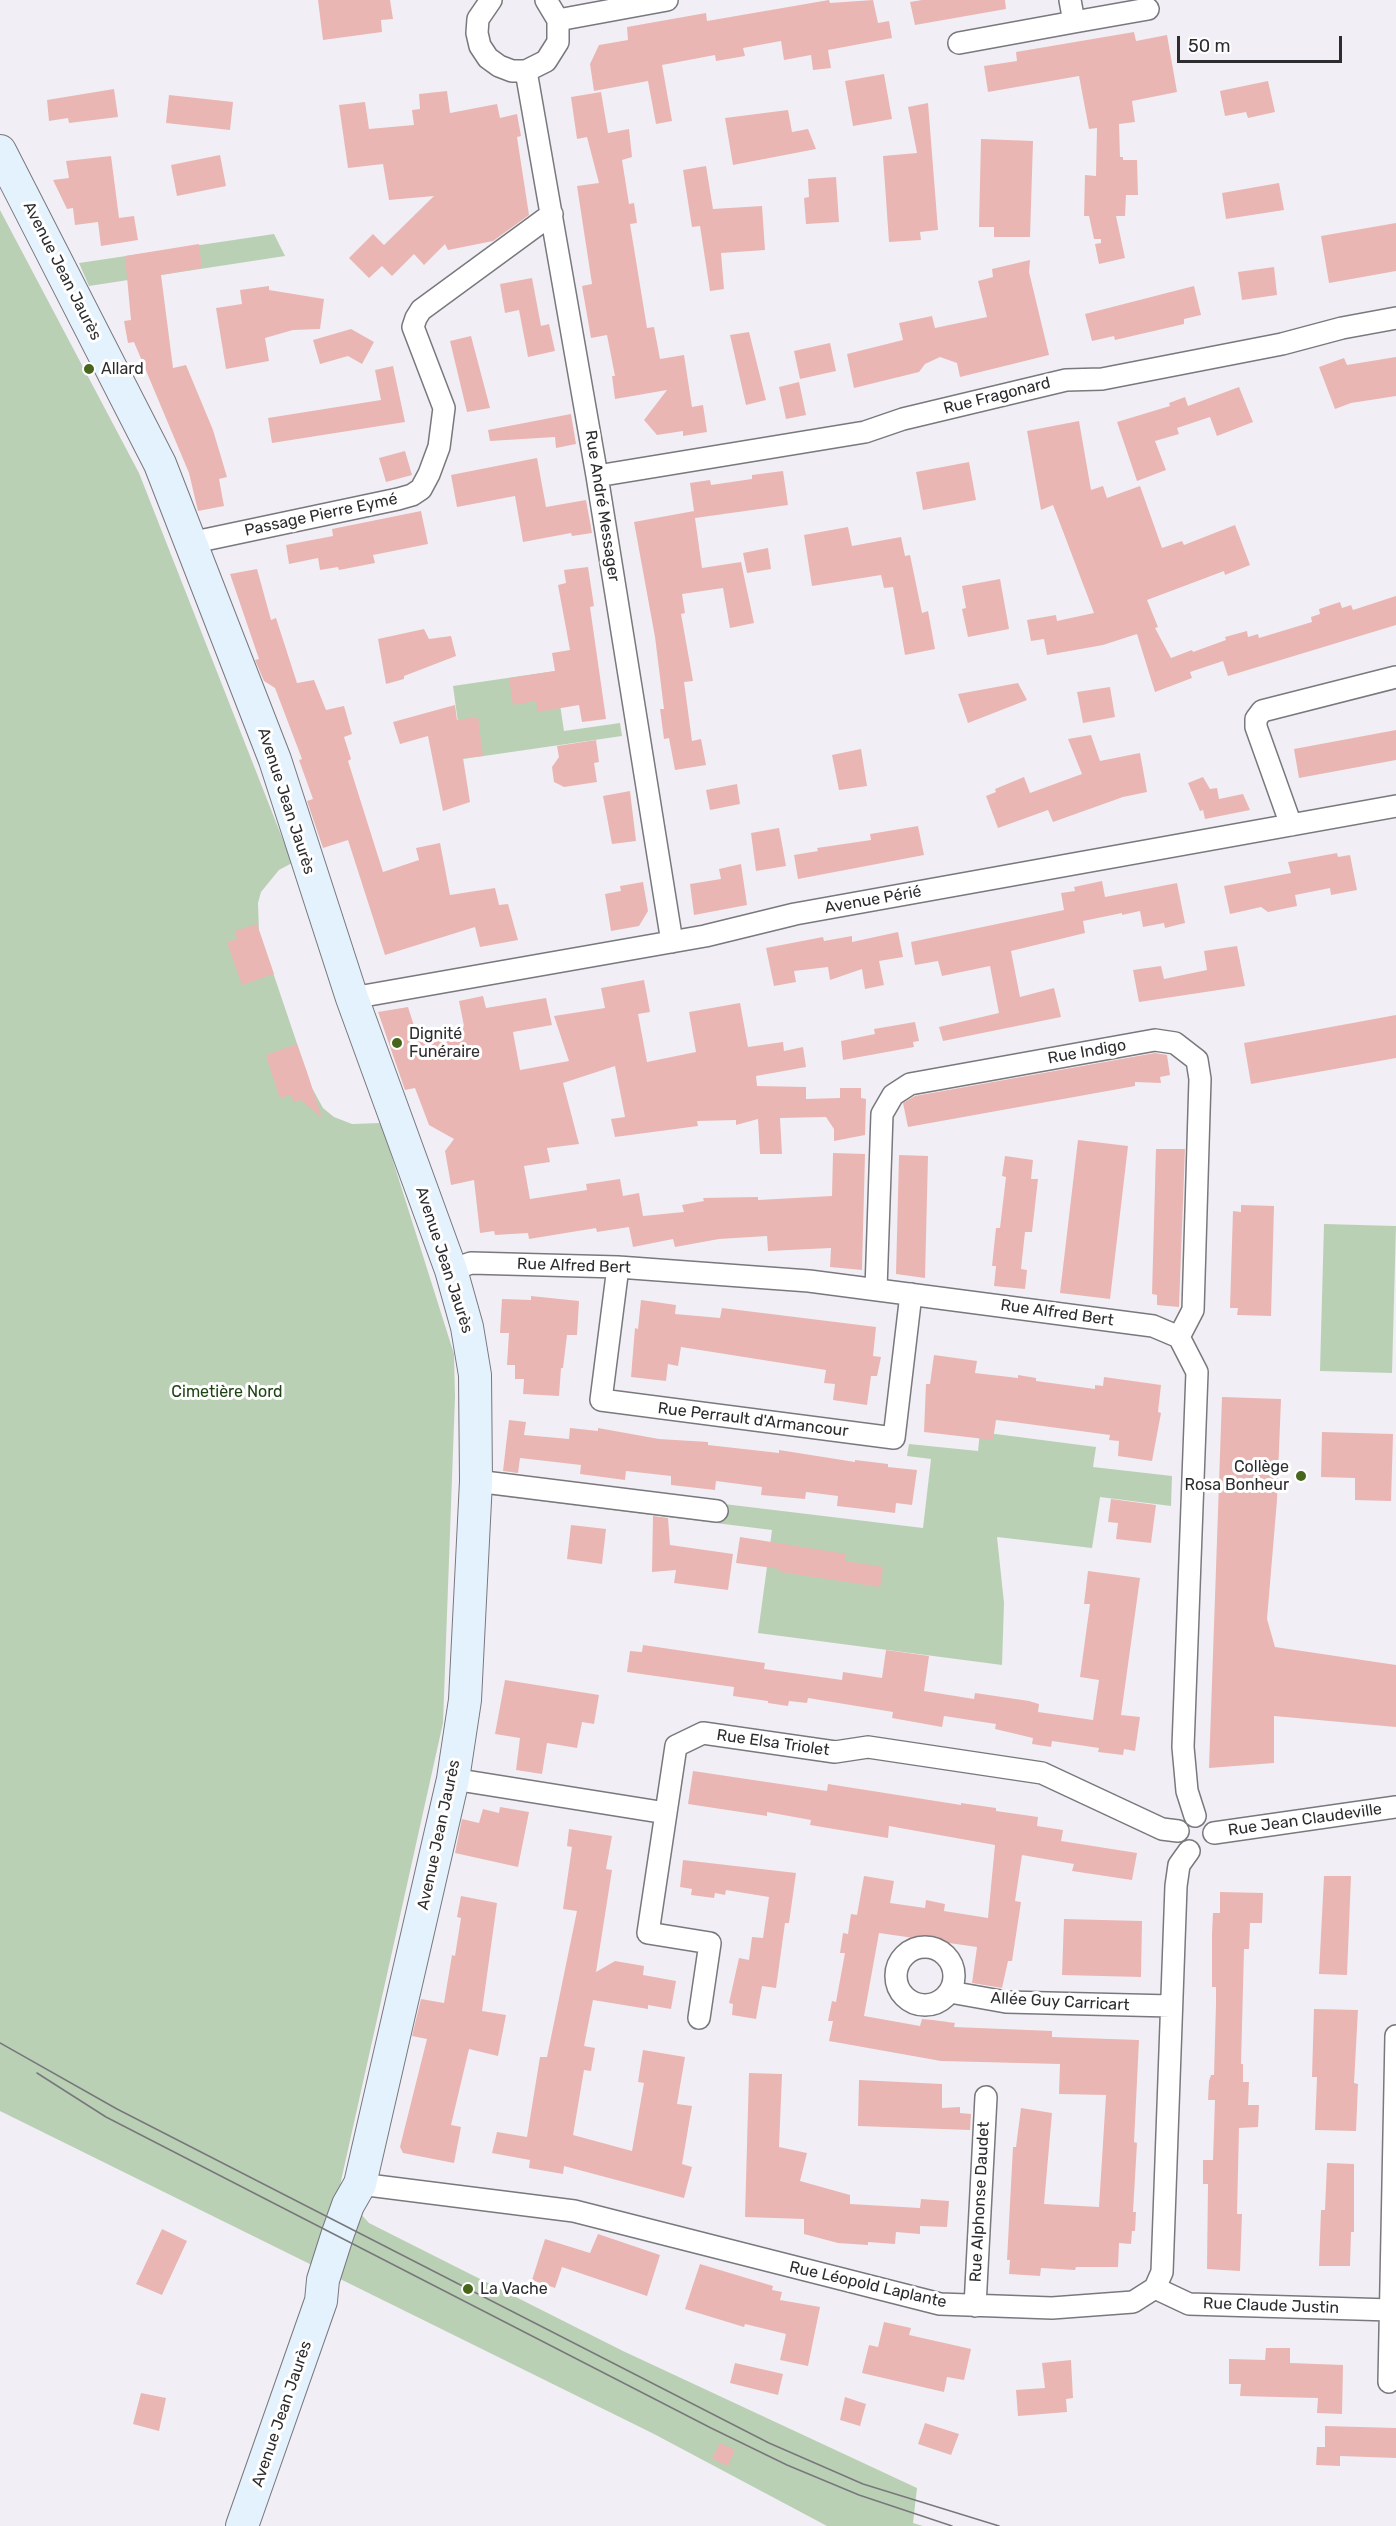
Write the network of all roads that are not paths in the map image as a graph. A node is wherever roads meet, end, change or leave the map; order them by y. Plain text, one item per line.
1 (491, 0) edge
2 (546, 0) edge
3 (667, 0) edge
4 (1070, 0) edge
5 (1148, 9) dead end
6 (558, 20) junction
7 (1074, 22) junction
8 (959, 42) dead end
9 (526, 71) junction
10 (0, 151) edge
11 (552, 214) junction
12 (1396, 318) edge
13 (597, 476) junction
14 (190, 543) junction
15 (1396, 677) edge
16 (1396, 806) edge
17 (1291, 825) junction
18 (672, 942) junction
19 (352, 998) junction
20 (618, 1267) junction
21 (451, 1270) junction
22 (876, 1289) junction
23 (911, 1294) junction
24 (1179, 1337) junction
25 (476, 1481) junction
26 (717, 1511) dead end
27 (453, 1779) junction
28 (1396, 1807) edge
29 (666, 1813) junction
30 (1195, 1816) junction
31 (1178, 1832) junction
32 (1214, 1833) junction
33 (1189, 1851) junction
34 (950, 1992) dead end
35 (1171, 2006) junction
36 (699, 2018) dead end
37 (1396, 2036) edge
38 (1396, 2067) edge
39 (986, 2097) dead end
40 (360, 2184) junction
41 (1155, 2288) junction
42 (975, 2306) junction
43 (1391, 2310) junction
44 (1389, 2382) dead end
45 (242, 2526) edge

1 - 9 street
2 - 6 street
3 - 6 street
4 - 7 street
5 - 7 street
6 - 9 street
7 - 8 street
9 - 11 street, Rue André Messager
10 - 14 street, Avenue Jean Jaurès
11 - 13 street, Rue André Messager
11 - 14 street, Passage Pierre Eymé
12 - 13 street, Rue Fragonard
13 - 18 street, Rue André Messager
14 - 19 street, Avenue Jean Jaurès
15 - 17 street
16 - 17 street, Avenue Périé
17 - 18 street, Avenue Périé
18 - 19 street, Avenue Périé
19 - 21 street, Avenue Jean Jaurès
20 - 21 street, Rue Alfred Bert
20 - 22 street, Rue Alfred Bert
20 - 23 street, Rue Perrault d'Armancour
21 - 25 street, Avenue Jean Jaurès
22 - 23 street, Rue Alfred Bert
22 - 24 street, Rue Indigo
23 - 24 street, Rue Alfred Bert
24 - 30 street
25 - 26 street
25 - 27 street, Avenue Jean Jaurès
27 - 29 street
27 - 40 street, Avenue Jean Jaurès
28 - 32 street, Rue Jean Claudeville
29 - 31 street, Rue Elsa Triolet
29 - 36 street
30 - 31 street
30 - 32 street
31 - 33 street
32 - 33 street
33 - 35 street
34 - 35 street, Allée Guy Carricart
35 - 41 street
37 - 38 street
38 - 43 street
39 - 42 street, Rue Alphonse Daudet
40 - 42 street, Rue Léopold Laplante
40 - 45 street, Avenue Jean Jaurès
41 - 42 street, Rue Léopold Laplante
41 - 43 street, Rue Claude Justin
43 - 44 street

